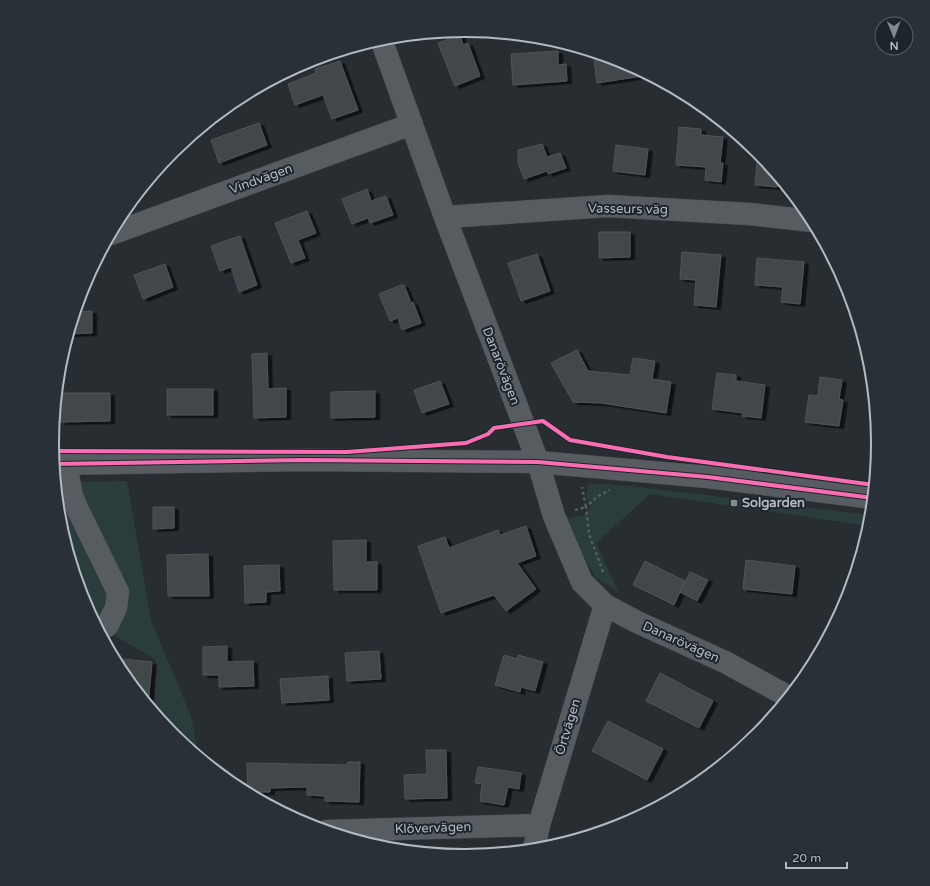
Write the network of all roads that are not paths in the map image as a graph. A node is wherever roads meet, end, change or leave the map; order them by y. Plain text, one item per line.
1 (384, 45) edge
2 (412, 124) junction
3 (445, 217) junction
4 (805, 220) edge
5 (118, 231) edge
6 (538, 462) junction
7 (60, 464) edge
8 (868, 497) edge
9 (605, 604) junction
10 (104, 628) edge
11 (783, 694) edge
12 (539, 825) junction
13 (345, 830) edge
14 (535, 843) edge

1 - 2 street, Danarövägen
2 - 3 street, Danarövägen
2 - 5 street, Vindvägen
3 - 4 street, Vasseurs väg
3 - 6 street, Danarövägen
6 - 7 street
6 - 8 street
6 - 9 street, Danarövägen
7 - 10 street
9 - 11 street, Danarövägen
9 - 12 street, Örtvägen
12 - 13 street, Klövervägen
12 - 14 street, Örtvägen

